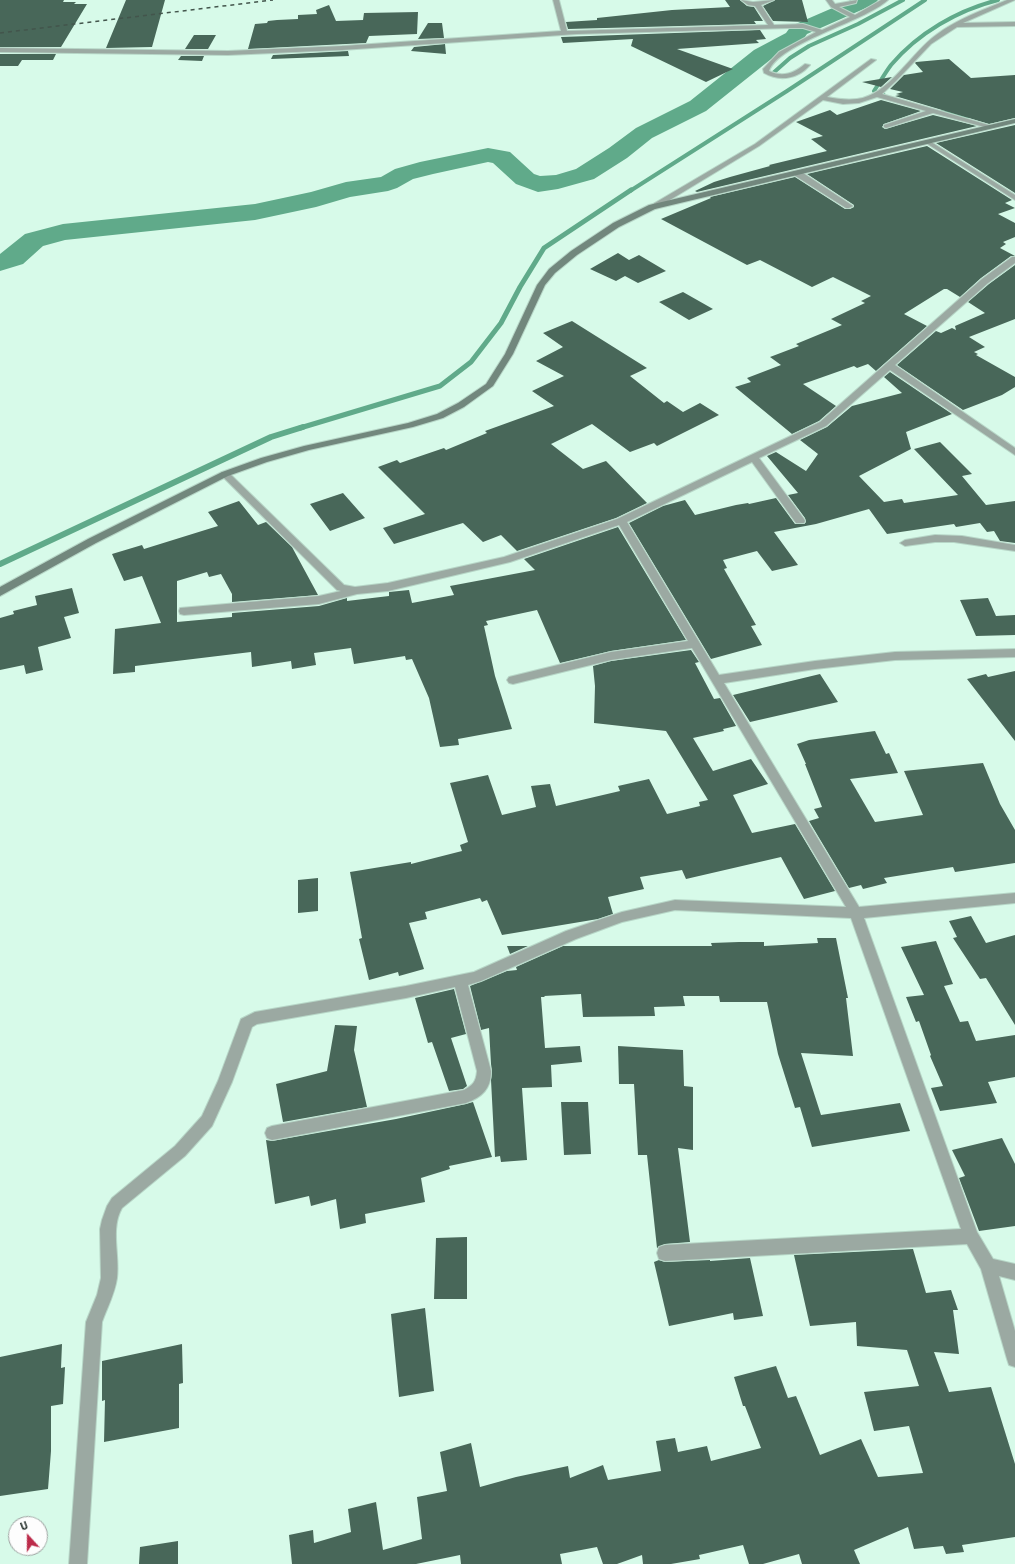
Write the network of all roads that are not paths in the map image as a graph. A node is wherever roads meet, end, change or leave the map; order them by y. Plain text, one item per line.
1 (556, 0) edge
2 (744, 0) edge
3 (771, 0) edge
4 (829, 0) edge
5 (854, 0) edge
6 (885, 0) edge
7 (1014, 0) edge
8 (757, 4) junction
9 (833, 6) junction
10 (852, 16) junction
11 (1015, 24) edge
12 (955, 25) junction
13 (772, 27) junction
14 (819, 31) junction
15 (565, 33) junction
16 (0, 50) edge
17 (873, 60) dead end
18 (807, 65) dead end
19 (878, 94) junction
20 (822, 98) junction
21 (932, 111) junction
22 (1015, 121) edge
23 (886, 126) dead end
24 (990, 127) junction
25 (928, 142) junction
26 (797, 173) junction
27 (1015, 198) edge
28 (849, 206) dead end
29 (652, 207) junction
30 (1015, 259) edge
31 (889, 365) junction
32 (1015, 452) edge
33 (754, 457) junction
34 (225, 474) junction
35 (621, 521) junction
36 (800, 521) dead end
37 (905, 543) dead end
38 (1015, 548) edge
39 (355, 591) junction
40 (0, 592) edge
41 (184, 611) dead end
42 (695, 644) junction
43 (1014, 655) edge
44 (513, 680) dead end
45 (716, 680) junction
46 (1015, 898) edge
47 (856, 913) junction
48 (460, 980) junction
49 (272, 1133) dead end
50 (971, 1236) junction
51 (665, 1253) dead end
52 (988, 1266) junction
53 (1015, 1272) edge
54 (1015, 1359) edge
55 (78, 1564) edge

1 - 15 street
2 - 8 street
3 - 8 street
4 - 9 street
5 - 9 street
6 - 10 street
7 - 12 street
8 - 13 street
9 - 10 street
10 - 14 street
11 - 12 street
12 - 19 street
13 - 14 street
13 - 15 street
14 - 18 street
15 - 16 street
17 - 20 street
19 - 20 street
19 - 21 street
20 - 29 street
21 - 23 street
21 - 24 street
22 - 24 street
24 - 25 street
25 - 26 street
25 - 27 street
26 - 28 street
26 - 29 street
29 - 34 street
30 - 31 street
31 - 32 street
31 - 33 street
33 - 35 street
33 - 36 street
34 - 39 street
34 - 40 street
35 - 39 street
35 - 42 street
37 - 38 street
39 - 41 street
42 - 44 street
42 - 45 street
43 - 45 street
45 - 47 street
46 - 47 street
47 - 48 street
47 - 50 street
48 - 49 street
48 - 55 street
50 - 51 street
50 - 52 street
52 - 53 street
52 - 54 street

